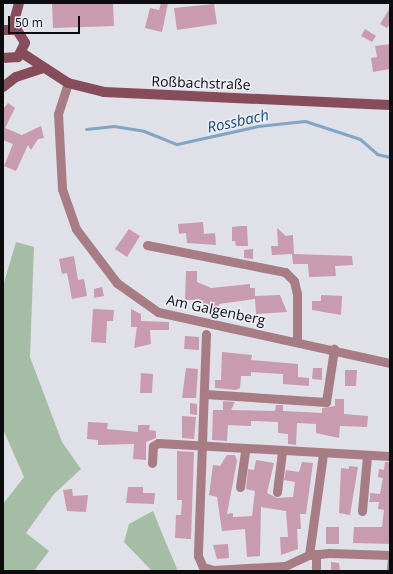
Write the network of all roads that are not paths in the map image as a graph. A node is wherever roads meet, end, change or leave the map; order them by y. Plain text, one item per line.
1 (19, 3) edge
2 (8, 29) edge
3 (22, 53) junction
4 (3, 58) edge
5 (42, 68) junction
6 (68, 83) junction
7 (3, 88) edge
8 (390, 105) edge
9 (147, 246) dead end
10 (206, 334) dead end
11 (297, 340) junction
12 (334, 349) junction
13 (390, 363) edge
14 (205, 394) junction
15 (205, 448) junction
16 (245, 450) junction
17 (282, 452) junction
18 (323, 454) junction
19 (367, 456) junction
20 (390, 456) edge
21 (152, 463) dead end
22 (240, 487) dead end
23 (277, 492) dead end
24 (362, 511) dead end
25 (312, 554) junction
26 (390, 555) edge
27 (201, 569) edge
28 (316, 571) edge
29 (389, 571) edge

1 - 2 street
2 - 3 street
3 - 4 street
3 - 5 street, Roßbachstraße
5 - 6 street, Roßbachstraße
5 - 7 street
6 - 8 street, Roßbachstraße
6 - 11 street, Am Galgenberg
9 - 11 street
10 - 14 street, Am Galgenberg
11 - 12 street, Am Galgenberg
12 - 13 street, Am Galgenberg
12 - 14 street
14 - 15 street, Am Galgenberg
15 - 16 street
15 - 21 street
15 - 27 street, Am Galgenberg
16 - 17 street
16 - 22 street
17 - 18 street
17 - 23 street
18 - 19 street
18 - 25 street
19 - 20 street
19 - 24 street
25 - 26 street
25 - 27 street
25 - 28 street
26 - 29 lane

